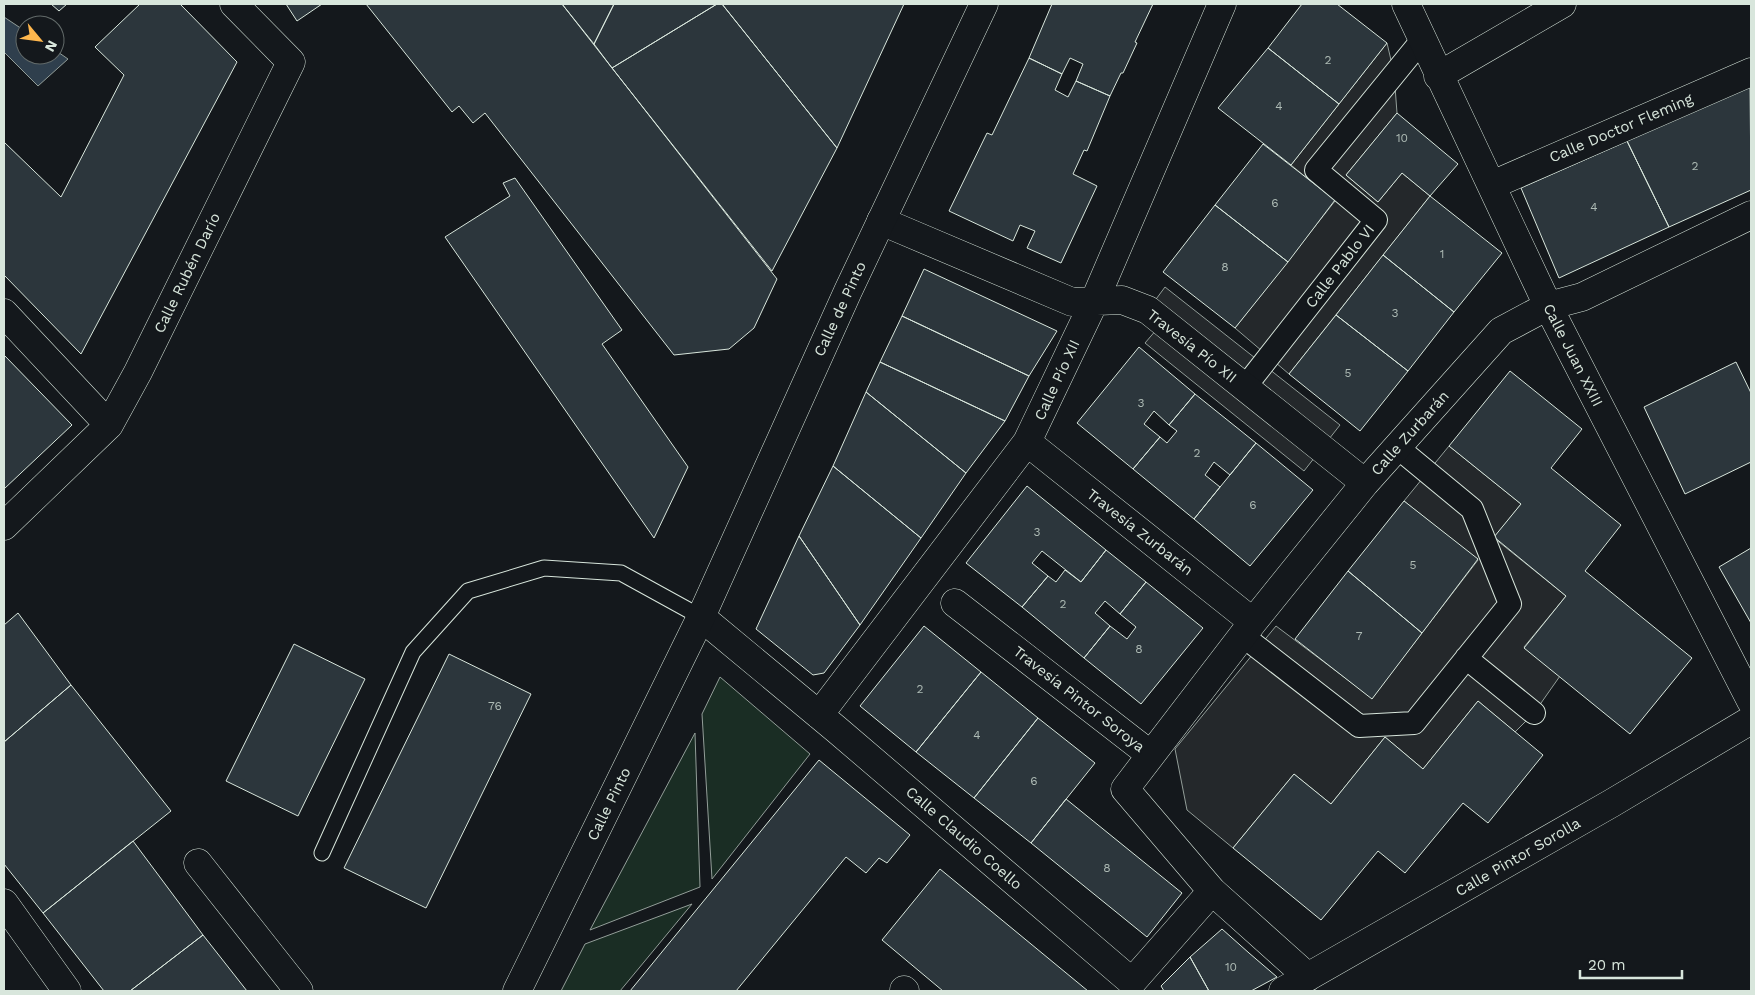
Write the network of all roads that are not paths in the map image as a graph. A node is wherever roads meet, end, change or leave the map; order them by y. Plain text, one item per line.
1 (234, 4) edge
2 (984, 4) edge
3 (1222, 4) edge
4 (1406, 4) edge
5 (1562, 4) edge
6 (1422, 40) junction
7 (1751, 72) edge
8 (1438, 76) junction
9 (1492, 185) junction
10 (1751, 216) edge
11 (881, 221) junction
12 (1094, 302) junction
13 (1548, 306) junction
14 (4, 313) edge
15 (1245, 388) junction
16 (109, 425) junction
17 (1027, 442) junction
18 (1397, 446) junction
19 (1365, 483) junction
20 (4, 526) edge
21 (956, 602) dead end
22 (701, 617) junction
23 (1248, 629) junction
24 (1466, 658) junction
25 (1751, 701) edge
26 (1534, 712) dead end
27 (819, 714) junction
28 (1751, 720) edge
29 (1152, 755) junction
30 (322, 853) dead end
31 (198, 863) dead end
32 (1212, 891) junction
33 (4, 903) edge
34 (1308, 977) junction
35 (1135, 987) edge
36 (68, 991) edge
37 (299, 991) edge
38 (517, 991) edge
39 (1283, 991) edge

1 - 16 street, Calle Rubén Darío
2 - 11 street, Calle de Pinto
3 - 12 street, Calle Pío XII
4 - 6 street, Calle Juan XXIII
5 - 8 street
6 - 8 street, Calle Juan XXIII
6 - 15 street, Calle Pablo VI
7 - 9 street, Calle Doctor Fleming
8 - 9 street, Calle Juan XXIII
9 - 13 street, Calle Juan XXIII
10 - 13 street, Calle Zurbarán
11 - 12 street, Travesía Pío XII
11 - 22 street, Calle de Pinto
12 - 15 street, Travesía Pío XII
12 - 17 street, Calle Pío XII
13 - 18 street, Calle Zurbarán
13 - 25 street, Calle Juan XXIII
14 - 16 street
15 - 19 street, Travesía Pío XII
16 - 20 street, Calle Rubén Darío
17 - 23 street, Travesía Zurbarán
17 - 27 street, Calle Pío XII
18 - 19 street, Calle Zurbarán
18 - 24 street
19 - 23 street, Calle Zurbarán
21 - 29 street, Travesía Pintor Soroya
22 - 27 street, Calle Claudio Coello
22 - 30 lane
22 - 38 street, Calle Pinto
23 - 24 street
23 - 29 street, Calle Zurbarán
24 - 26 street
27 - 35 street, Calle Claudio Coello
28 - 34 street, Calle Pintor Sorolla
29 - 32 street, Travesía Pintor Soroya
31 - 37 street
32 - 34 street, Travesía Pintor Soroya
32 - 35 street, Calle Claudio Coello
33 - 36 street
34 - 39 street, Calle Pintor Sorolla

